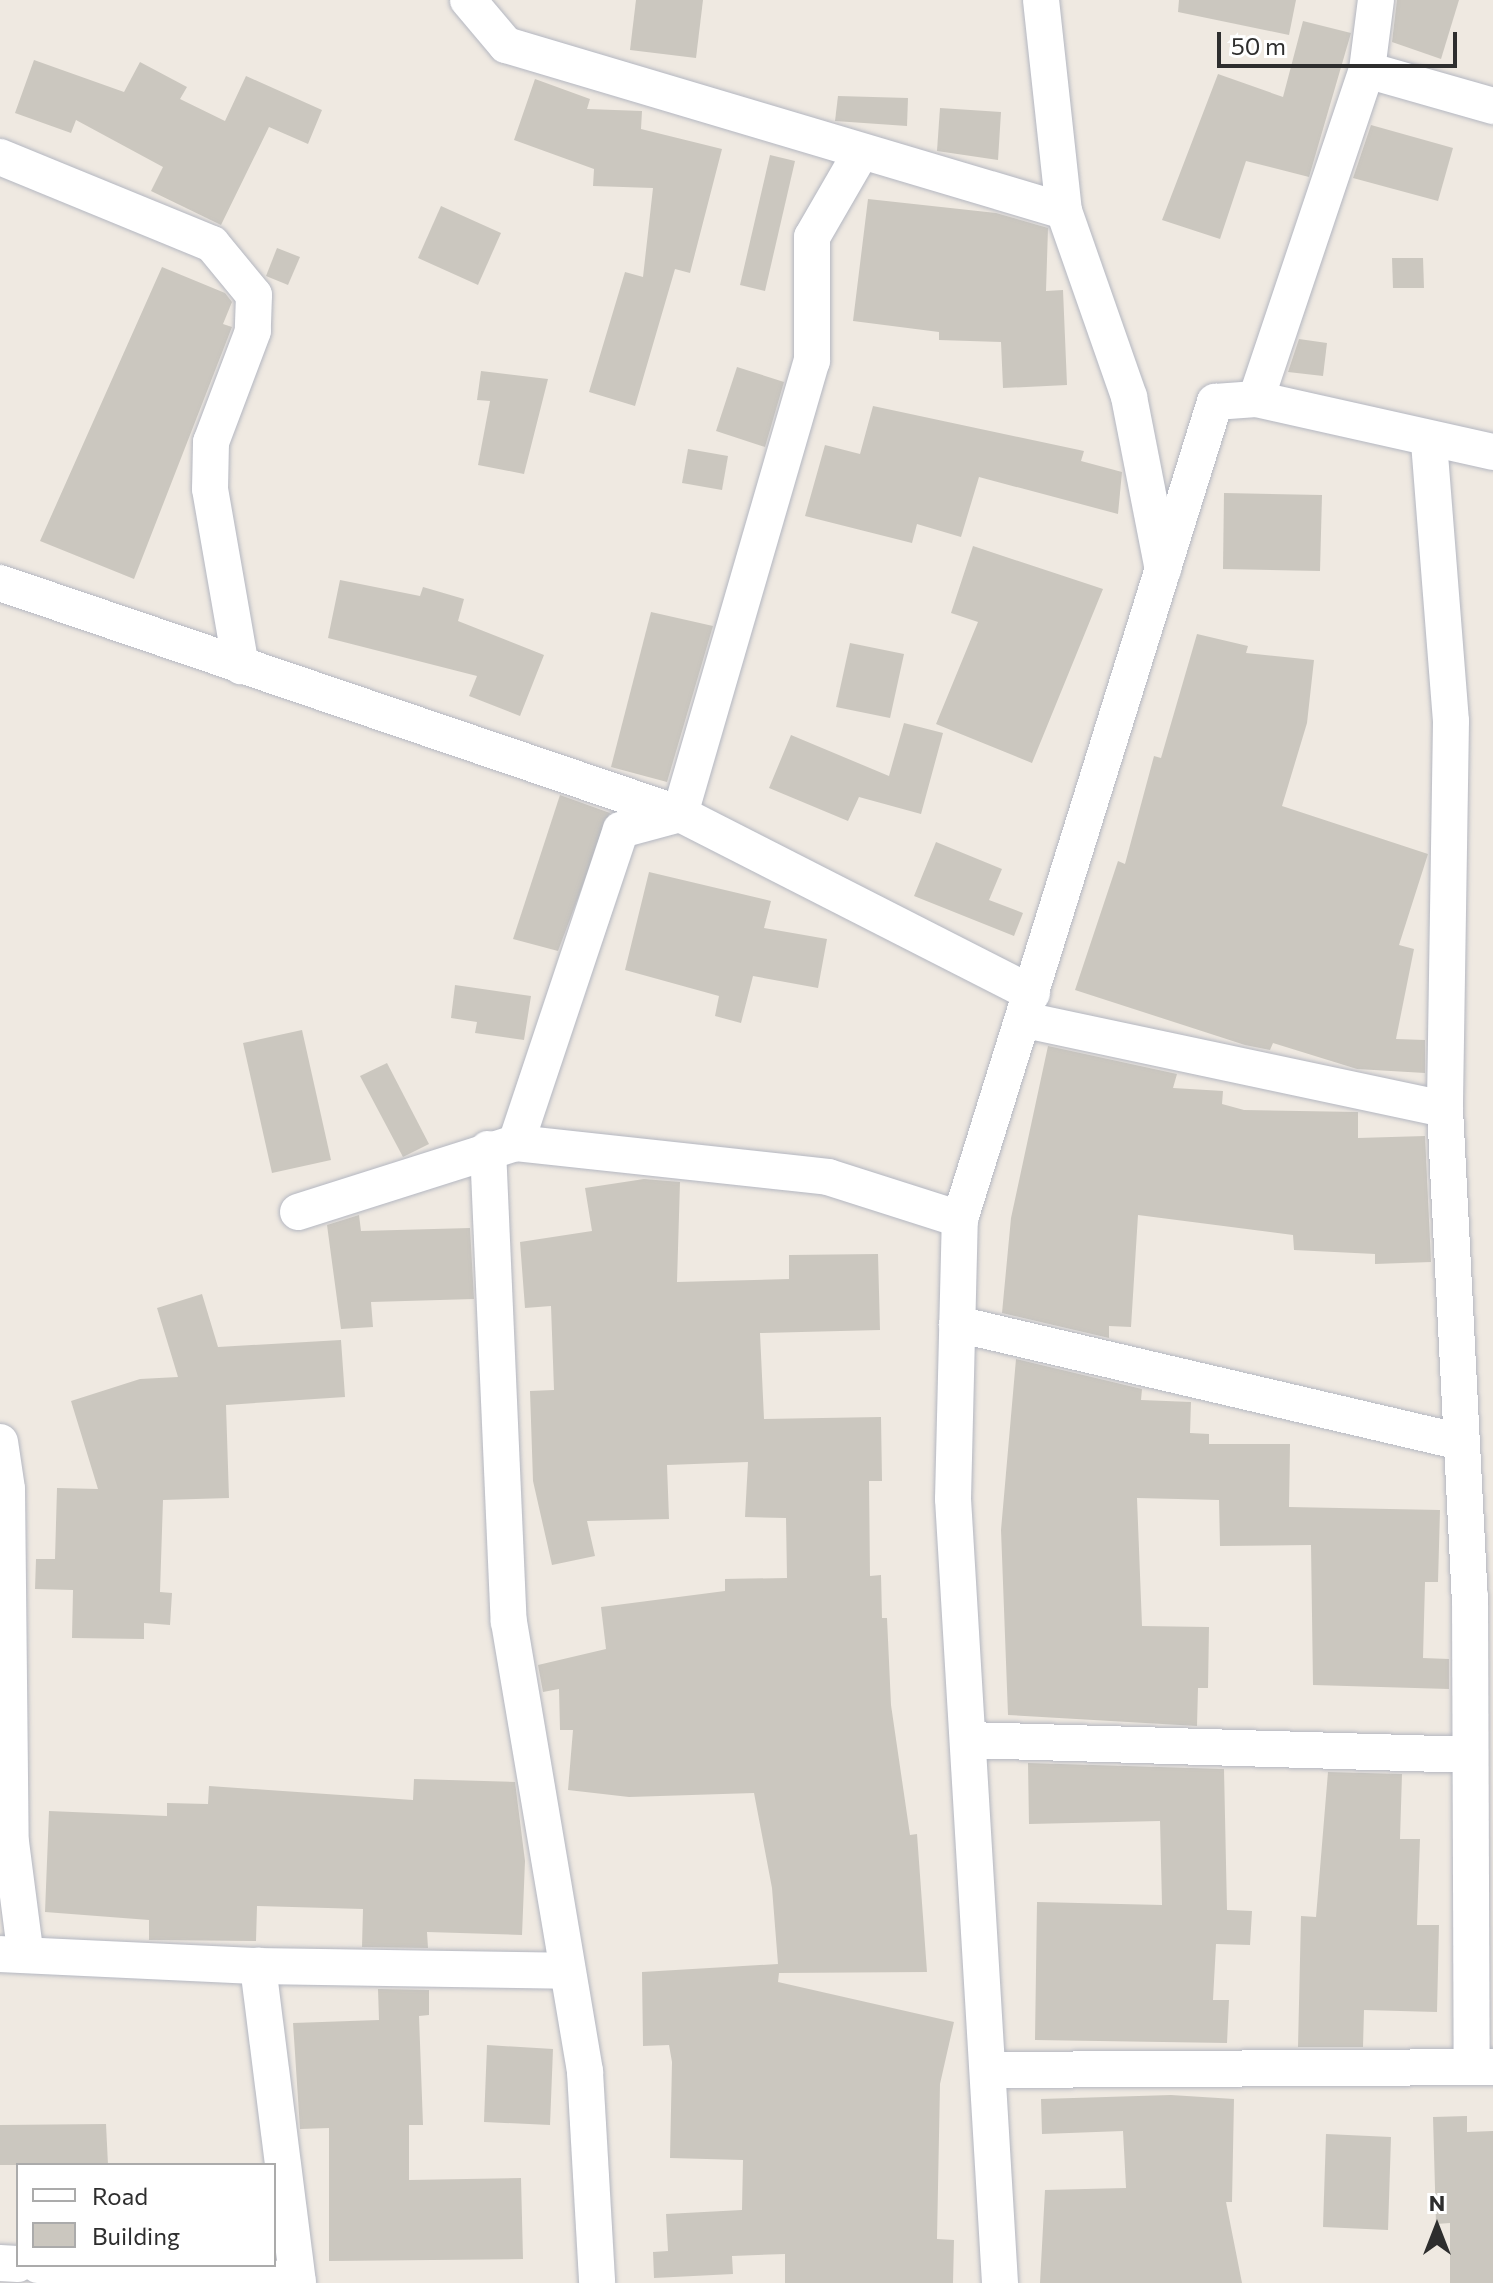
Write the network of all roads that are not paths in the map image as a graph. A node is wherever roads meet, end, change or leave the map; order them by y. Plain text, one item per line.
1 (468, 0) edge
2 (1041, 0) edge
3 (1376, 0) edge
4 (1367, 70) junction
5 (1493, 106) edge
6 (861, 152) junction
7 (0, 157) edge
8 (1064, 211) junction
9 (1256, 399) junction
10 (1429, 442) junction
11 (1493, 452) edge
12 (1165, 580) junction
13 (0, 583) edge
14 (241, 666) junction
15 (680, 814) junction
16 (1029, 1006) junction
17 (1445, 1109) junction
18 (502, 1146) junction
19 (298, 1212) dead end
20 (960, 1219) junction
21 (957, 1324) junction
22 (0, 1442) edge
23 (1461, 1442) junction
24 (4, 1579) edge
25 (969, 1740) junction
26 (1467, 1755) junction
27 (13, 1952) edge
28 (258, 1966) junction
29 (564, 1971) junction
30 (1482, 2066) edge
31 (991, 2070) junction
32 (70, 2267) edge
33 (298, 2281) edge
34 (597, 2283) edge
35 (1000, 2283) edge

1 - 6 street
2 - 8 street
3 - 4 street
4 - 5 street
4 - 9 street
6 - 8 street
6 - 15 street
7 - 14 street
8 - 12 street
9 - 10 street
9 - 12 street
10 - 11 street
10 - 17 street
12 - 16 street
13 - 14 street
14 - 15 street
15 - 16 street
15 - 18 street
16 - 17 street
16 - 20 street
17 - 23 street
18 - 19 street
18 - 20 street
18 - 29 street
20 - 21 street
21 - 23 street
21 - 25 street
22 - 24 street
23 - 26 street
24 - 27 street
25 - 26 street
25 - 31 street
26 - 30 street
27 - 28 street
28 - 29 street
28 - 33 street
29 - 34 street
30 - 31 street
31 - 35 street
32 - 33 street

